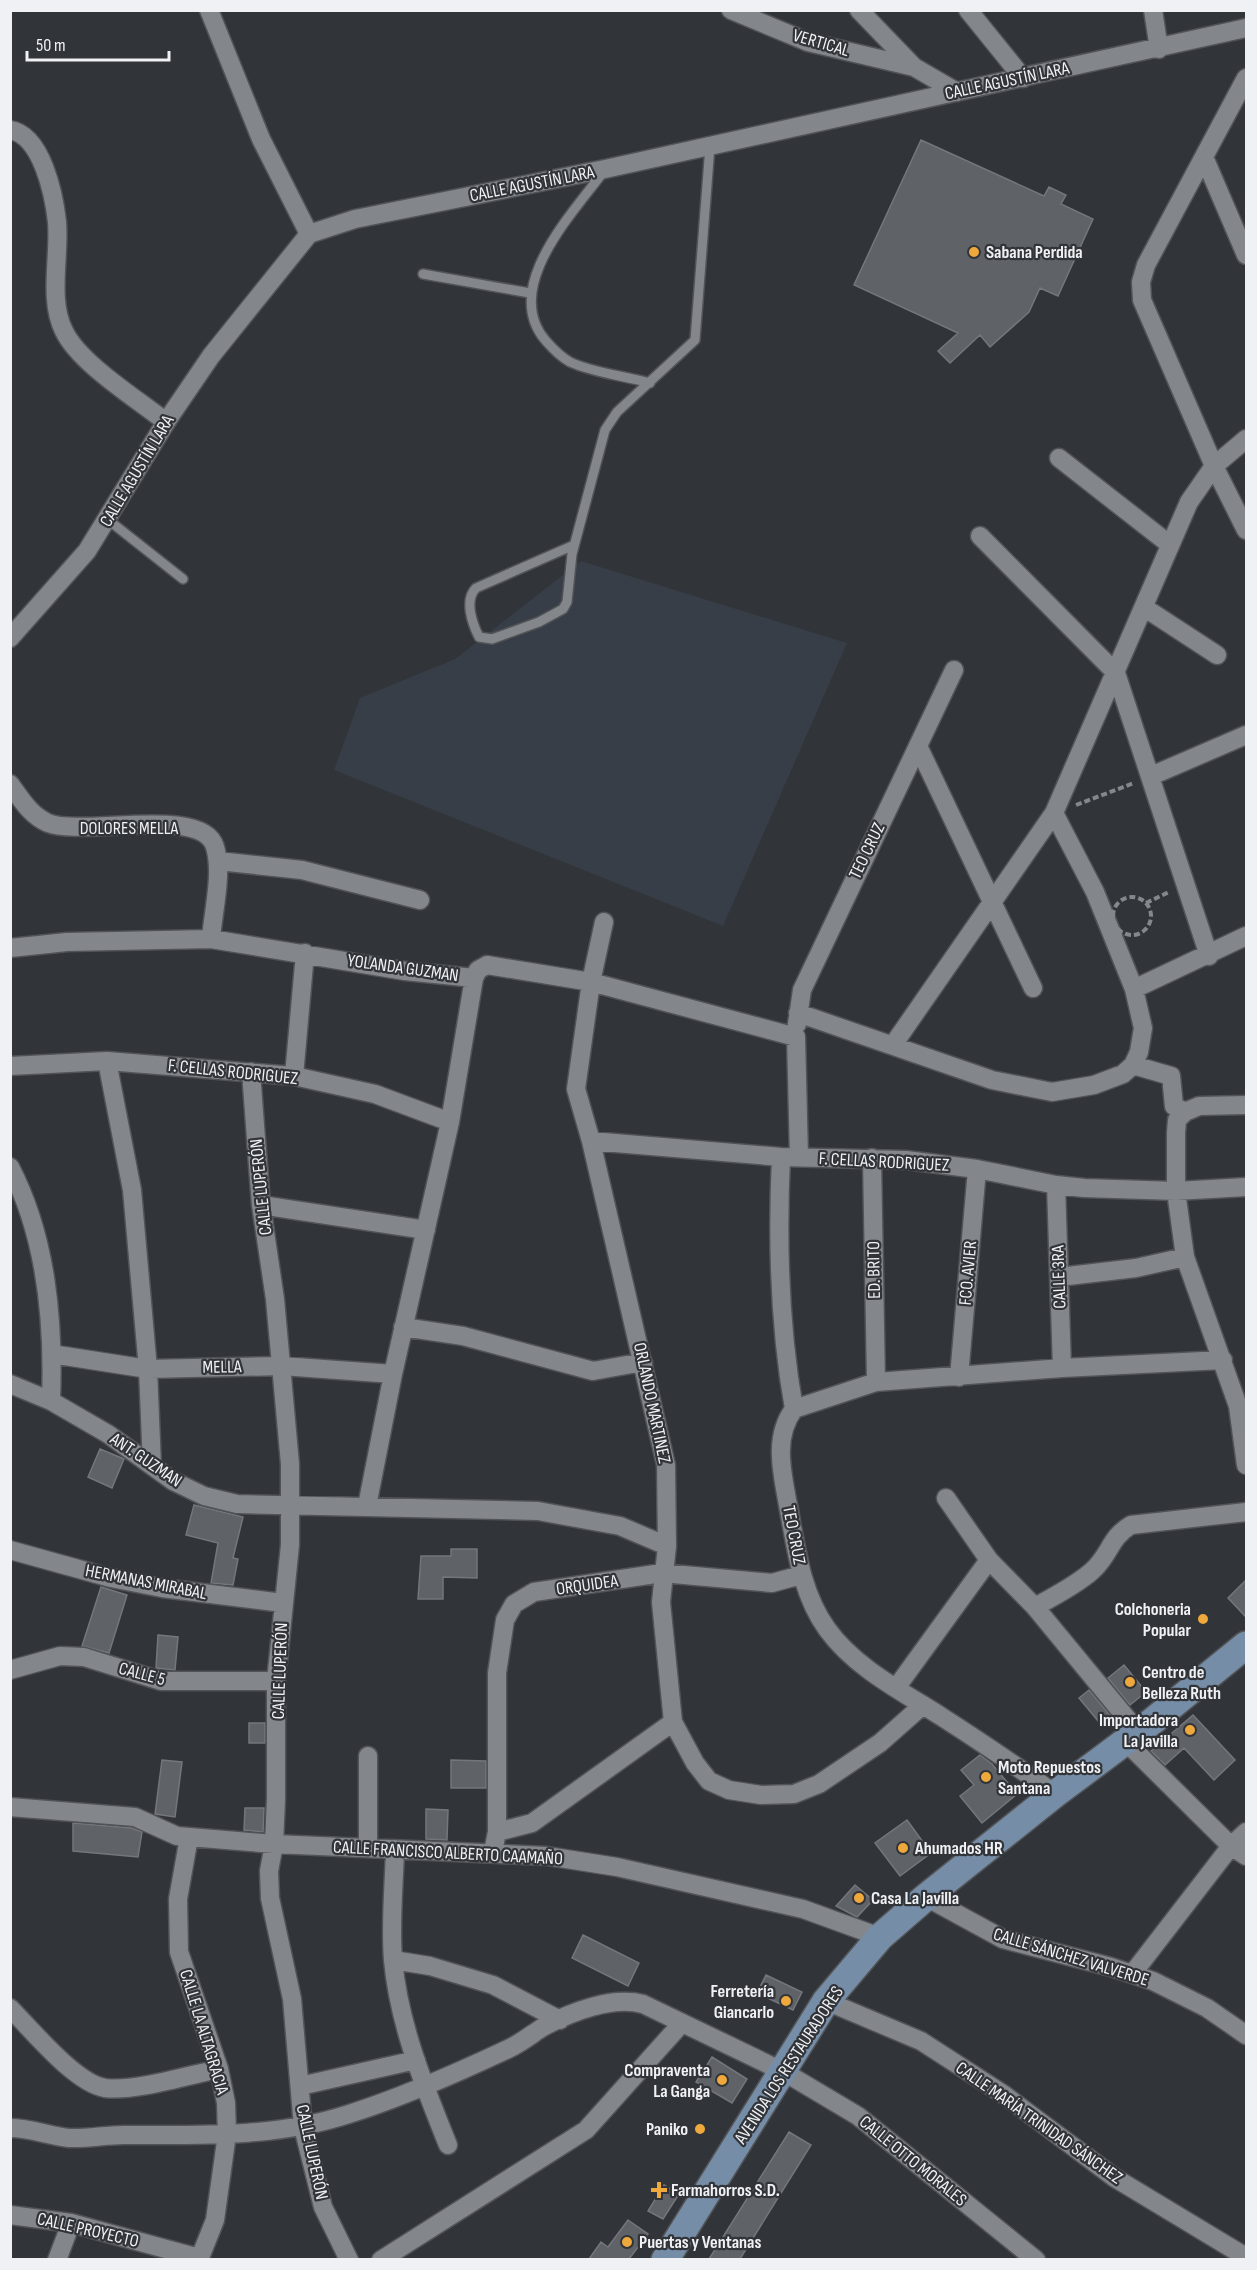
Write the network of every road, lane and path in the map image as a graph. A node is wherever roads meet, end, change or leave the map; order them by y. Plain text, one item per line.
1 (209, 10) edge
2 (731, 10) edge
3 (859, 10) edge
4 (968, 10) edge
5 (1153, 10) edge
6 (1246, 28) edge
7 (1159, 49) junction
8 (914, 67) junction
9 (1023, 78) junction
10 (1246, 78) edge
11 (957, 92) junction
12 (10, 130) edge
13 (710, 146) junction
14 (1204, 157) junction
15 (605, 169) junction
16 (309, 234) junction
17 (1246, 255) edge
18 (423, 274) dead end
19 (530, 293) junction
20 (650, 383) junction
21 (166, 422) junction
22 (1246, 439) edge
23 (1059, 458) dead end
24 (1214, 466) junction
25 (107, 519) junction
26 (1246, 530) edge
27 (980, 536) dead end
28 (1169, 544) junction
29 (574, 545) junction
30 (183, 579) dead end
31 (1145, 608) junction
32 (10, 638) edge
33 (1217, 655) dead end
34 (954, 670) dead end
35 (1116, 673) junction
36 (1246, 735) edge
37 (918, 746) junction
38 (1151, 776) junction
39 (10, 784) edge
40 (1054, 813) junction
41 (218, 861) junction
42 (1186, 885) junction
43 (420, 900) dead end
44 (991, 903) junction
45 (1146, 903) junction
46 (604, 922) dead end
47 (1246, 936) edge
48 (211, 939) junction
49 (10, 948) edge
50 (305, 953) junction
51 (1209, 956) junction
52 (474, 978) junction
53 (591, 982) junction
54 (1033, 988) dead end
55 (1134, 989) junction
56 (798, 1013) junction
57 (796, 1037) junction
58 (893, 1045) junction
59 (107, 1061) junction
60 (1133, 1065) junction
61 (10, 1066) edge
62 (251, 1072) junction
63 (294, 1077) junction
64 (1246, 1105) edge
65 (1185, 1112) junction
66 (450, 1122) junction
67 (591, 1141) junction
68 (790, 1157) junction
69 (872, 1158) junction
70 (10, 1167) edge
71 (977, 1169) junction
72 (1056, 1185) junction
73 (1246, 1187) edge
74 (16, 1188) edge
75 (1176, 1191) junction
76 (261, 1205) junction
77 (426, 1230) junction
78 (1185, 1257) junction
79 (1059, 1277) junction
80 (403, 1327) junction
81 (52, 1354) junction
82 (1223, 1360) junction
83 (643, 1362) junction
84 (282, 1366) junction
85 (1062, 1368) junction
86 (147, 1369) junction
87 (393, 1374) junction
88 (959, 1377) junction
89 (876, 1383) junction
90 (10, 1384) edge
91 (51, 1401) junction
92 (794, 1409) junction
93 (1246, 1465) edge
94 (152, 1466) junction
95 (946, 1498) dead end
96 (289, 1505) junction
97 (367, 1506) junction
98 (1246, 1512) edge
99 (667, 1546) junction
100 (10, 1550) edge
101 (989, 1560) junction
102 (662, 1573) junction
103 (801, 1575) junction
104 (283, 1603) junction
105 (1035, 1607) junction
106 (1246, 1645) edge
107 (10, 1670) edge
108 (276, 1681) junction
109 (896, 1688) junction
110 (923, 1705) junction
111 (673, 1722) junction
112 (1132, 1737) junction
113 (368, 1756) dead end
114 (1055, 1794) junction
115 (10, 1807) edge
116 (1246, 1832) edge
117 (497, 1833) junction
118 (189, 1837) junction
119 (274, 1844) junction
120 (368, 1848) junction
121 (395, 1849) junction
122 (1239, 1851) edge
123 (493, 1852) junction
124 (926, 1897) junction
125 (880, 1937) junction
126 (393, 1960) junction
127 (1132, 1973) junction
128 (826, 2001) junction
129 (10, 2008) edge
130 (560, 2020) junction
131 (681, 2024) junction
132 (1246, 2035) edge
133 (416, 2060) junction
134 (219, 2069) junction
135 (784, 2072) junction
136 (424, 2085) junction
137 (300, 2086) junction
138 (303, 2127) junction
139 (10, 2128) edge
140 (227, 2134) junction
141 (448, 2145) dead end
142 (10, 2215) edge
143 (71, 2223) junction
144 (1246, 2257) edge
145 (57, 2259) edge
146 (199, 2259) edge
147 (349, 2259) edge
148 (381, 2259) edge
149 (665, 2259) edge
150 (1036, 2259) edge

1 - 16 street
2 - 8 street, VERTICAL
3 - 8 street
4 - 9 street
5 - 7 street
6 - 7 street, CALLE AGUSTÍN LARA
7 - 9 street, CALLE AGUSTÍN LARA
8 - 11 street
9 - 11 street, CALLE AGUSTÍN LARA
10 - 14 street
11 - 13 street, CALLE AGUSTÍN LARA
12 - 21 street
13 - 15 street, CALLE AGUSTÍN LARA
13 - 20 lane
14 - 17 street
14 - 24 street
15 - 16 street, CALLE AGUSTÍN LARA
15 - 19 lane
16 - 21 street, CALLE AGUSTÍN LARA
18 - 19 lane
19 - 20 lane
20 - 29 lane
21 - 25 street, CALLE AGUSTÍN LARA
22 - 24 street
23 - 28 street
24 - 26 street
24 - 28 street
25 - 30 lane
25 - 32 street, CALLE AGUSTÍN LARA
27 - 35 street
28 - 31 street
29 - 29 lane
31 - 33 street
31 - 35 street
34 - 37 street, TEO CRUZ
35 - 38 street
35 - 40 street
36 - 38 street
37 - 44 street
37 - 56 street, TEO CRUZ
38 - 40 path
38 - 42 street
39 - 41 street, DOLORES MELLA
40 - 44 street
40 - 55 street
41 - 43 street
41 - 48 street
42 - 45 path
42 - 51 street
44 - 54 street
44 - 58 street
45 - 45 path
46 - 53 street, ORLANDO MARTINEZ
47 - 51 street
48 - 49 street, YOLANDA GUZMAN
48 - 50 street, YOLANDA GUZMAN
50 - 52 street, YOLANDA GUZMAN
50 - 63 street
51 - 55 street
52 - 53 street, YOLANDA GUZMAN
52 - 66 street
53 - 57 street, YOLANDA GUZMAN
53 - 67 street, ORLANDO MARTINEZ
55 - 60 street
56 - 57 street, TEO CRUZ
56 - 58 street
57 - 68 street
58 - 60 street
59 - 61 street, F. CELLAS RODRIGUEZ
59 - 62 street, F. CELLAS RODRIGUEZ
59 - 86 street
60 - 65 street
62 - 63 street, F. CELLAS RODRIGUEZ
62 - 76 street, CALLE LUPERÓN
63 - 66 street, F. CELLAS RODRIGUEZ
64 - 65 street
65 - 75 street
66 - 77 street
67 - 68 street, F. CELLAS RODRIGUEZ
67 - 83 street, ORLANDO MARTINEZ
68 - 69 street, F. CELLAS RODRIGUEZ
68 - 92 street
69 - 71 street, F. CELLAS RODRIGUEZ
69 - 89 street, ED. BRITO
70 - 74 street
71 - 72 street, F. CELLAS RODRIGUEZ
71 - 88 street, FCO. AVIER
72 - 75 street, F. CELLAS RODRIGUEZ
72 - 79 street, CALLE 3RA
73 - 75 street, F. CELLAS RODRIGUEZ
74 - 81 street
75 - 78 street
76 - 77 street
76 - 84 street, CALLE LUPERÓN
77 - 80 street
78 - 79 street
78 - 82 street
79 - 85 street, CALLE 3RA
80 - 83 street
80 - 87 street
81 - 86 street, MELLA
81 - 91 street
82 - 85 street
82 - 93 street
83 - 99 street, ORLANDO MARTINEZ
84 - 86 street, MELLA
84 - 87 street, MELLA
84 - 96 street, CALLE LUPERÓN
85 - 88 street
86 - 94 street
87 - 97 street
88 - 89 street
89 - 92 street
90 - 91 street, ANT. GUZMAN
91 - 94 street, ANT. GUZMAN
92 - 103 street, TEO CRUZ
94 - 96 street, ANT. GUZMAN
95 - 101 street
96 - 97 street, ANT. GUZMAN
96 - 104 street, CALLE LUPERÓN
97 - 99 street, ANT. GUZMAN
98 - 105 street
99 - 102 street, ORLANDO MARTINEZ
100 - 104 street, HERMANAS MIRABAL
101 - 105 street
101 - 109 street
102 - 103 street, ORQUIDEA
102 - 111 street, ORLANDO MARTINEZ
102 - 117 street, ORQUIDEA
103 - 109 street, TEO CRUZ
104 - 108 street, CALLE LUPERÓN
105 - 112 street
106 - 112 street, AVENIDA LOS RESTAURADORES
107 - 108 street, CALLE 5
108 - 119 street, CALLE LUPERÓN
109 - 110 street, TEO CRUZ
110 - 111 street, ORLANDO MARTINEZ
110 - 114 street, TEO CRUZ
111 - 117 street
112 - 114 street, AVENIDA LOS RESTAURADORES
112 - 122 street
113 - 120 street
114 - 124 street, AVENIDA LOS RESTAURADORES
115 - 118 street, CALLE FRANCISCO ALBERTO CAAMAÑO
116 - 122 street
117 - 123 street
118 - 119 street, CALLE FRANCISCO ALBERTO CAAMAÑO
118 - 134 street, CALLE LA ALTAGRACIA
119 - 120 street, CALLE FRANCISCO ALBERTO CAAMAÑO
119 - 137 street, CALLE LUPERÓN
120 - 121 street, CALLE FRANCISCO ALBERTO CAAMAÑO
121 - 123 street, CALLE FRANCISCO ALBERTO CAAMAÑO
121 - 126 street
122 - 127 street
123 - 125 street, CALLE FRANCISCO ALBERTO CAAMAÑO
124 - 125 street, AVENIDA LOS RESTAURADORES
124 - 127 street, CALLE SÁNCHEZ VALVERDE
125 - 128 street, AVENIDA LOS RESTAURADORES
126 - 130 street
126 - 133 street
127 - 132 street, CALLE SÁNCHEZ VALVERDE
128 - 135 street, AVENIDA LOS RESTAURADORES
128 - 144 street, CALLE MARÍA TRINIDAD SÁNCHEZ
129 - 134 street
130 - 131 street, CALLE OTTO MORALES
130 - 136 street, CALLE OTTO MORALES
131 - 135 street, CALLE OTTO MORALES
131 - 148 street
133 - 136 street
133 - 137 street
134 - 140 street, CALLE LA ALTAGRACIA
135 - 149 street, AVENIDA LOS RESTAURADORES
135 - 150 street, CALLE OTTO MORALES
136 - 138 street, CALLE OTTO MORALES
136 - 141 street
137 - 138 street, CALLE LUPERÓN
138 - 140 street, CALLE OTTO MORALES
138 - 147 street, CALLE LUPERÓN
139 - 140 street, CALLE OTTO MORALES
140 - 146 street, CALLE LA ALTAGRACIA
142 - 143 street, CALLE PROYECTO
143 - 145 street
143 - 146 street, CALLE PROYECTO

